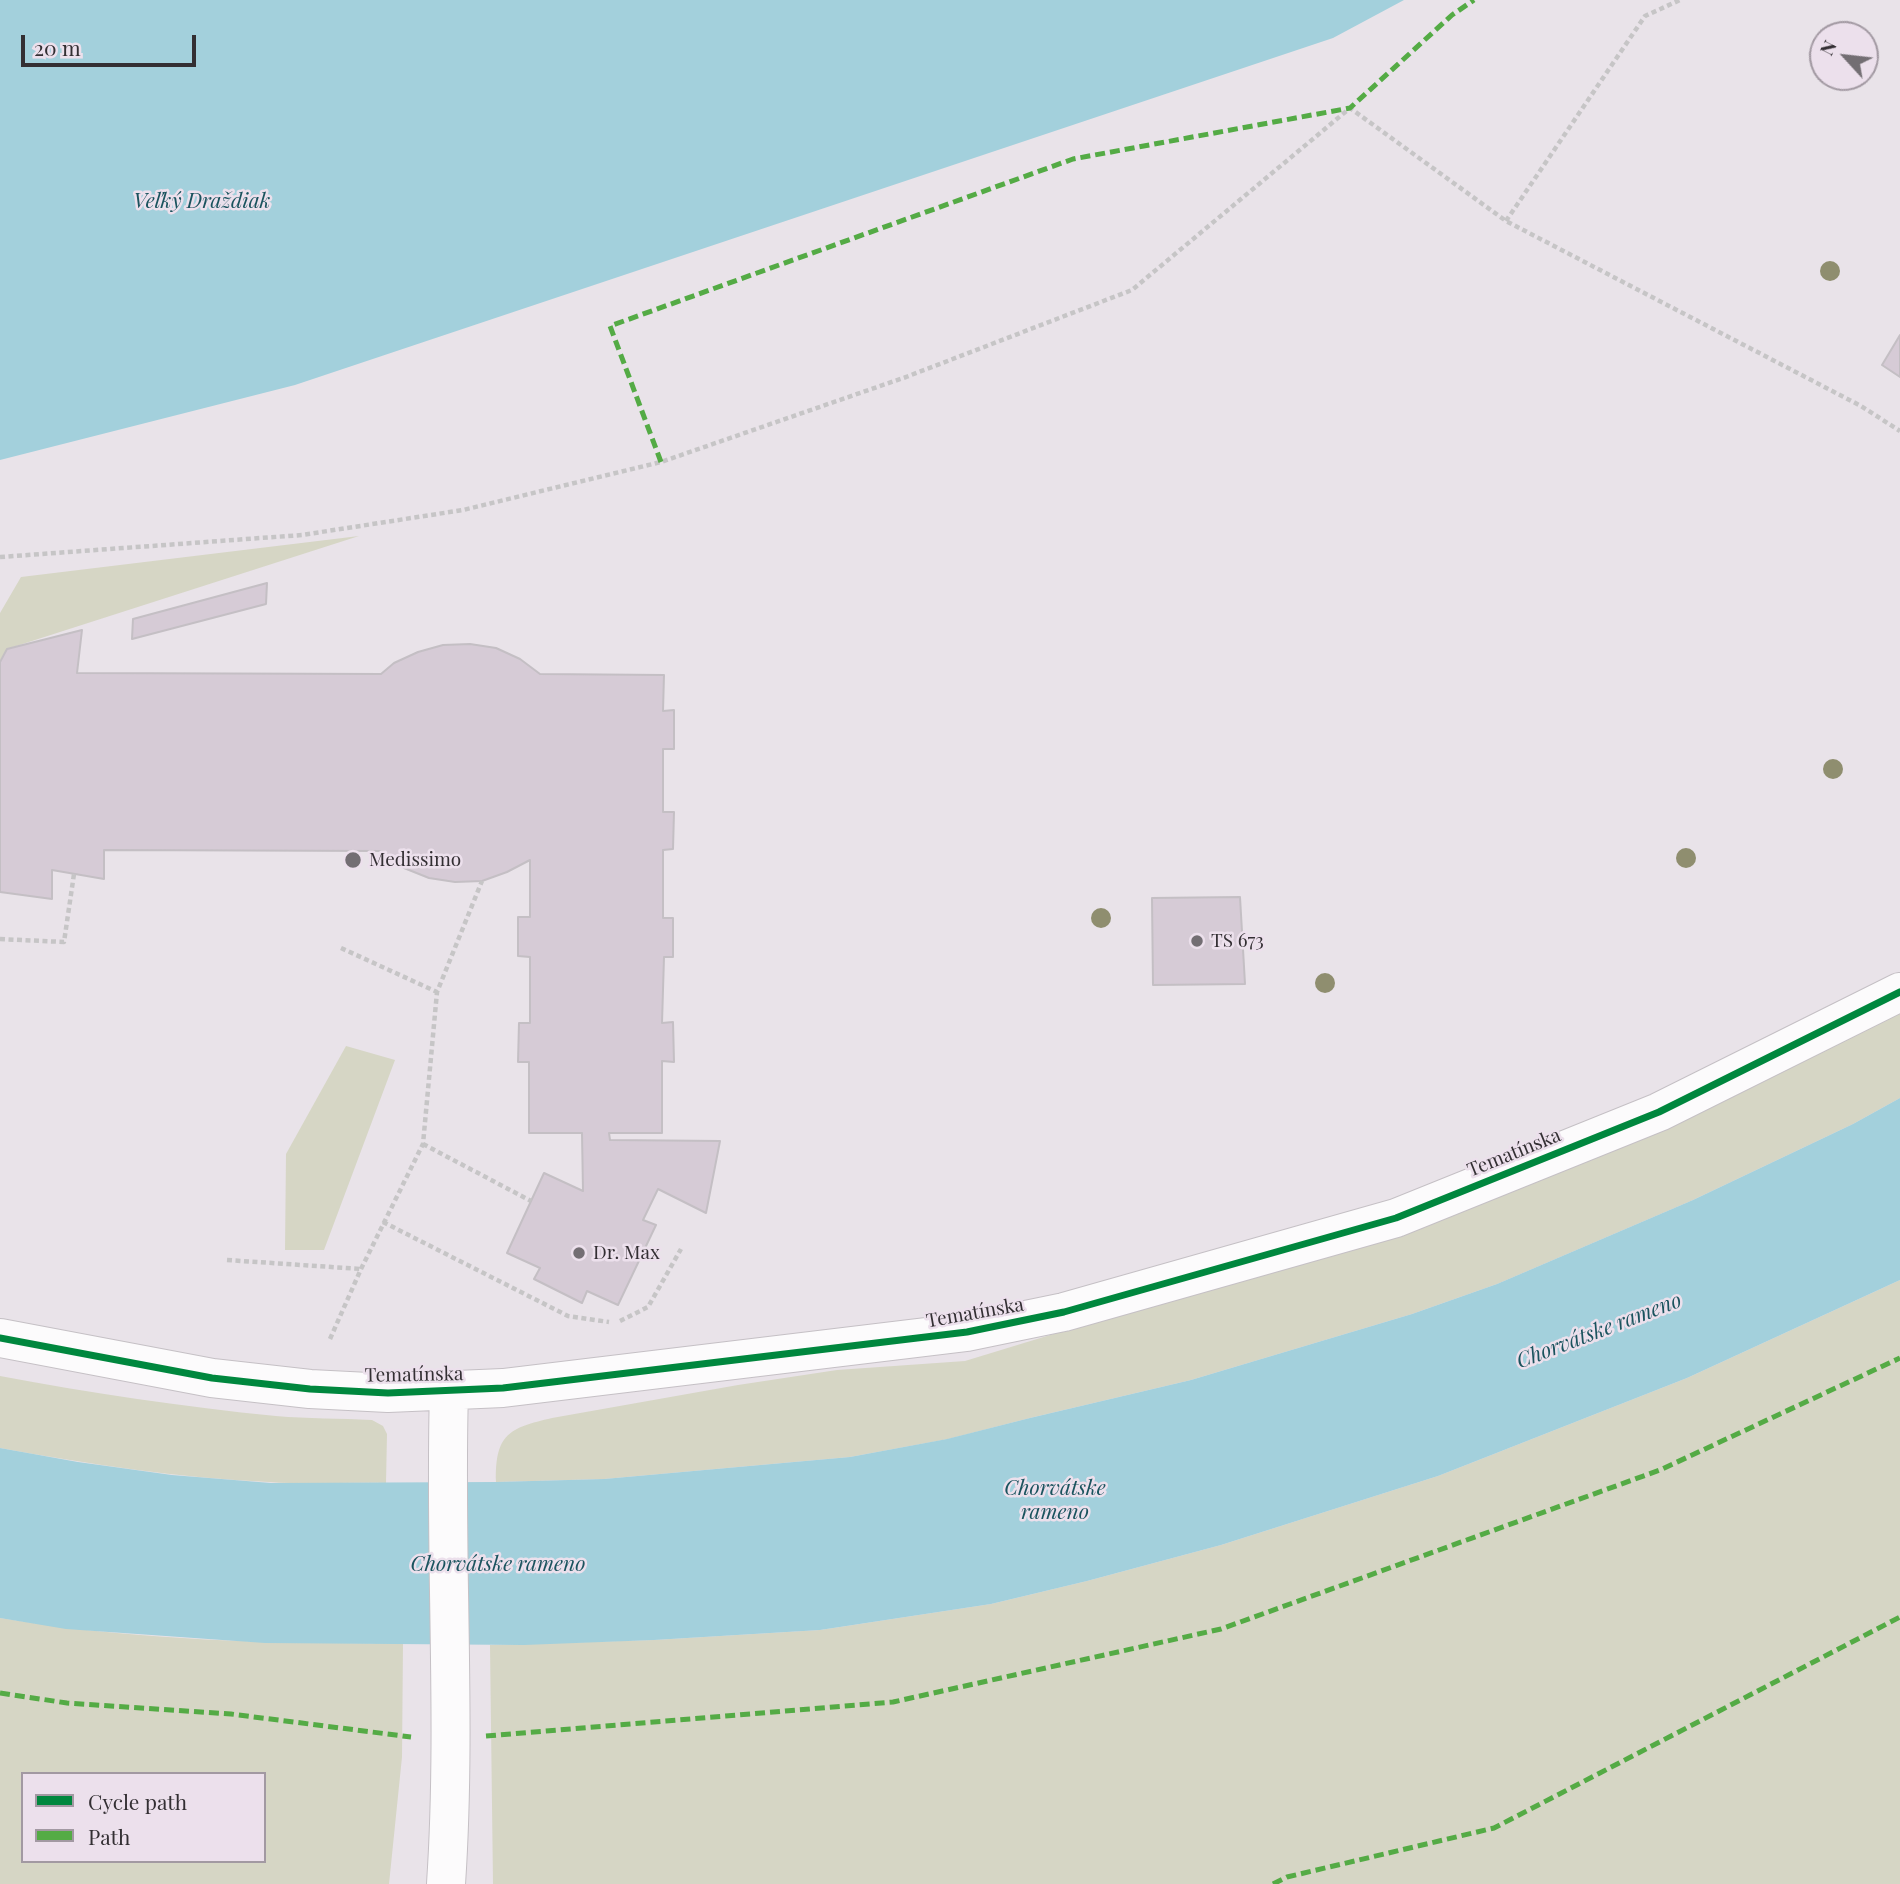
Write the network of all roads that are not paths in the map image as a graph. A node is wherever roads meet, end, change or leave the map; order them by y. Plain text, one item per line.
1 (1900, 992) edge
2 (0, 1338) edge
3 (449, 1392) junction
4 (446, 1884) edge

1 - 3 lane, Tematínska
2 - 3 lane, Tematínska
3 - 4 lane

